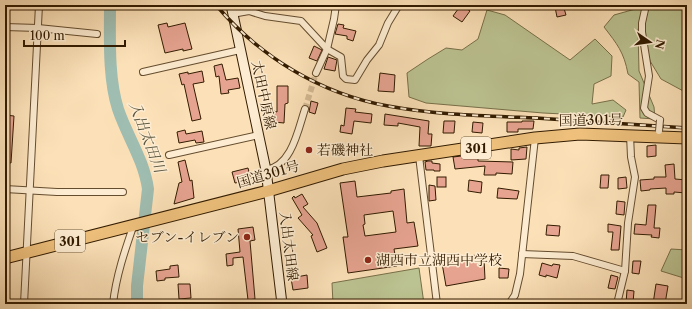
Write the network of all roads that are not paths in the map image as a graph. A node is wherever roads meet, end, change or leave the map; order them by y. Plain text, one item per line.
1 (39, 5) edge
2 (336, 5) edge
3 (399, 5) edge
4 (646, 5) edge
5 (232, 9) edge
6 (5, 27) edge
7 (38, 28) junction
8 (97, 34) dead end
9 (327, 49) junction
10 (240, 50) junction
11 (143, 72) dead end
12 (316, 73) tunnel mouth
13 (305, 109) tunnel mouth
14 (659, 134) junction
15 (259, 135) junction
16 (630, 135) junction
17 (535, 138) junction
18 (687, 138) edge
19 (168, 155) dead end
20 (419, 156) junction
21 (266, 170) junction
22 (5, 189) edge
23 (30, 190) junction
24 (268, 191) junction
25 (124, 192) dead end
26 (134, 224) junction
27 (28, 252) junction
28 (522, 254) junction
29 (5, 258) edge
30 (625, 271) junction
31 (24, 304) edge
32 (113, 304) edge
33 (282, 304) edge
34 (436, 304) edge
35 (509, 304) edge
36 (617, 304) edge

1 - 7 street
2 - 9 street
3 - 9 street
4 - 14 street, bridge
5 - 9 street
5 - 10 main road, 太田中原線
6 - 7 street
7 - 8 street
7 - 23 street
9 - 12 street
10 - 11 street
10 - 15 main road, 太田中原線
13 - 21 street
14 - 16 highway, 国道301号 / 301
14 - 18 highway, 国道301号 / 301
15 - 19 street
15 - 21 main road, 太田中原線
16 - 17 highway, 国道301号 / 301
16 - 30 street
17 - 20 highway, 国道301号 / 301
17 - 28 street
20 - 24 highway, 国道301号 / 301
20 - 34 street
21 - 24 main road, 太田中原線
22 - 23 street
23 - 25 street
23 - 27 street
24 - 26 highway, 国道301号 / 301
24 - 33 main road, 入出太田線
26 - 27 highway, 国道301号 / 301
26 - 32 street
27 - 29 highway, 国道301号 / 301
27 - 31 street
28 - 30 street
28 - 35 street
30 - 36 street

